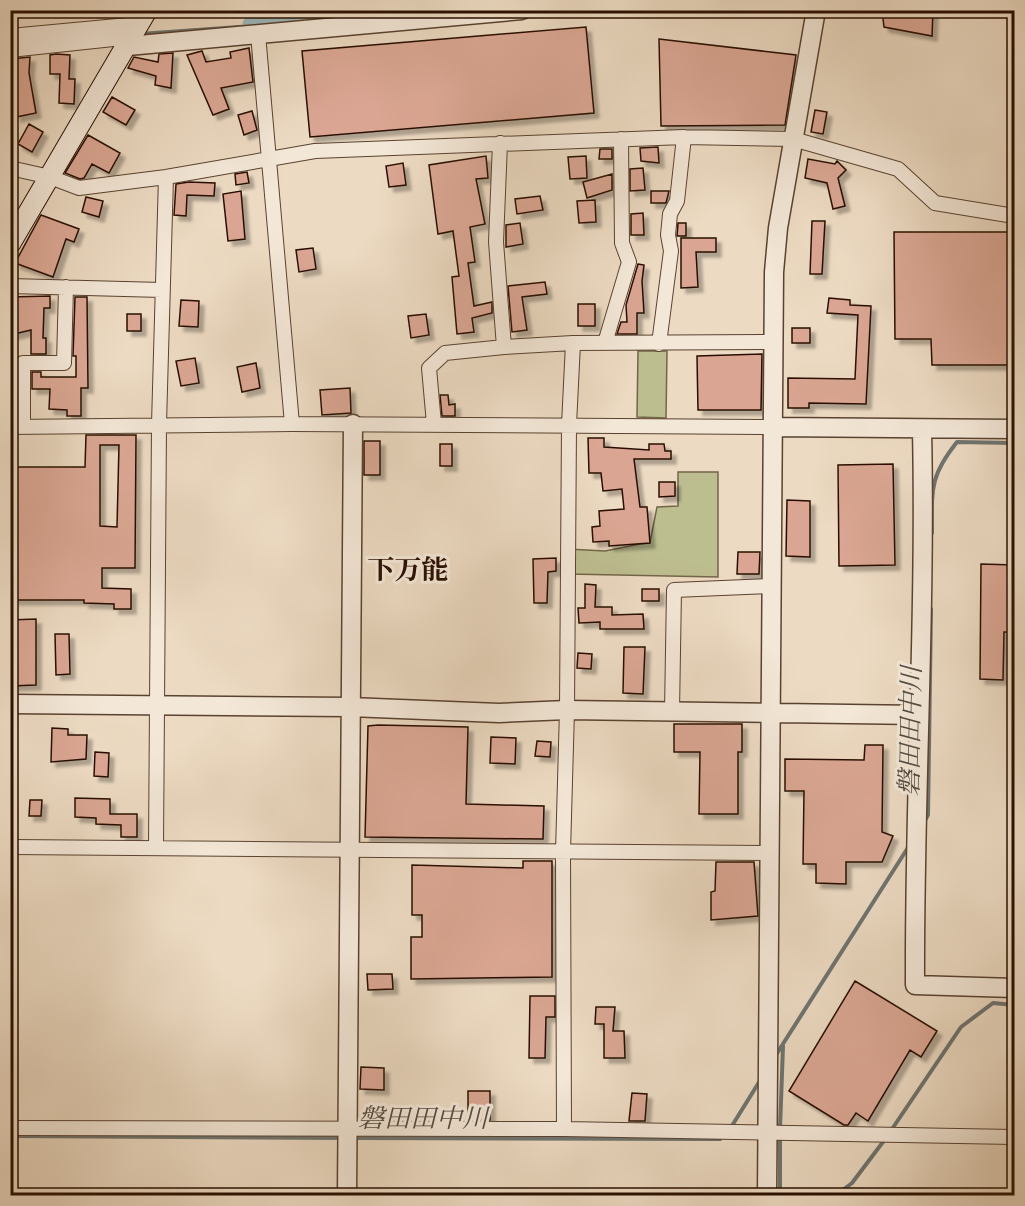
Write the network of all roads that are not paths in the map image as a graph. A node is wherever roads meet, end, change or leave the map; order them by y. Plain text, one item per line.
1 (522, 10) edge
2 (816, 10) edge
3 (137, 29) edge
4 (258, 34) junction
5 (10, 36) edge
6 (10, 50) edge
7 (684, 137) junction
8 (621, 139) junction
9 (793, 139) junction
10 (501, 144) junction
11 (271, 159) junction
12 (10, 168) edge
13 (50, 177) junction
14 (166, 177) junction
15 (1014, 216) edge
16 (10, 244) edge
17 (10, 286) edge
18 (66, 288) junction
19 (162, 290) junction
20 (773, 342) junction
21 (573, 343) junction
22 (604, 344) junction
23 (659, 344) junction
24 (504, 347) junction
25 (159, 424) junction
26 (292, 424) junction
27 (353, 424) junction
28 (434, 424) junction
29 (569, 425) junction
30 (17, 426) edge
31 (774, 427) junction
32 (922, 429) junction
33 (1014, 429) edge
34 (771, 586) junction
35 (10, 704) edge
36 (156, 706) junction
37 (350, 707) junction
38 (567, 710) junction
39 (770, 711) junction
40 (672, 712) junction
41 (920, 715) junction
42 (10, 847) edge
43 (156, 847) junction
44 (349, 848) junction
45 (563, 852) junction
46 (769, 854) junction
47 (1014, 988) edge
48 (10, 1128) edge
49 (564, 1129) junction
50 (347, 1130) junction
51 (768, 1134) junction
52 (1014, 1137) edge
53 (347, 1196) edge
54 (767, 1196) edge

1 - 4 street
2 - 9 street
3 - 4 street
3 - 5 street
3 - 6 street
3 - 13 main road
4 - 11 street
7 - 8 street
7 - 9 street
7 - 23 street
8 - 10 street
8 - 22 street
9 - 15 street
9 - 20 street
10 - 11 street
10 - 24 street
11 - 14 street
11 - 26 street
12 - 13 street
13 - 14 street
13 - 16 main road
14 - 19 street
17 - 18 street
18 - 19 street
18 - 30 street
19 - 25 street
20 - 23 street
20 - 31 street
21 - 22 street
21 - 24 street
21 - 29 street
22 - 23 street
24 - 28 street
25 - 26 street
25 - 30 street
25 - 36 street
26 - 27 street
27 - 28 street
27 - 37 street
28 - 29 street
29 - 31 street
29 - 38 street
31 - 32 street
31 - 34 street
32 - 33 street
32 - 41 street
34 - 39 street
34 - 40 street
35 - 36 street
36 - 37 street
36 - 43 street
37 - 38 street
37 - 44 street
38 - 40 street
38 - 45 street
39 - 40 street
39 - 41 street
39 - 46 street
41 - 47 street
42 - 43 street
43 - 44 street
44 - 45 street
44 - 50 street
45 - 46 street
45 - 49 street
46 - 51 street
48 - 50 street
49 - 50 street
49 - 51 street
50 - 53 street
51 - 52 street
51 - 54 street

